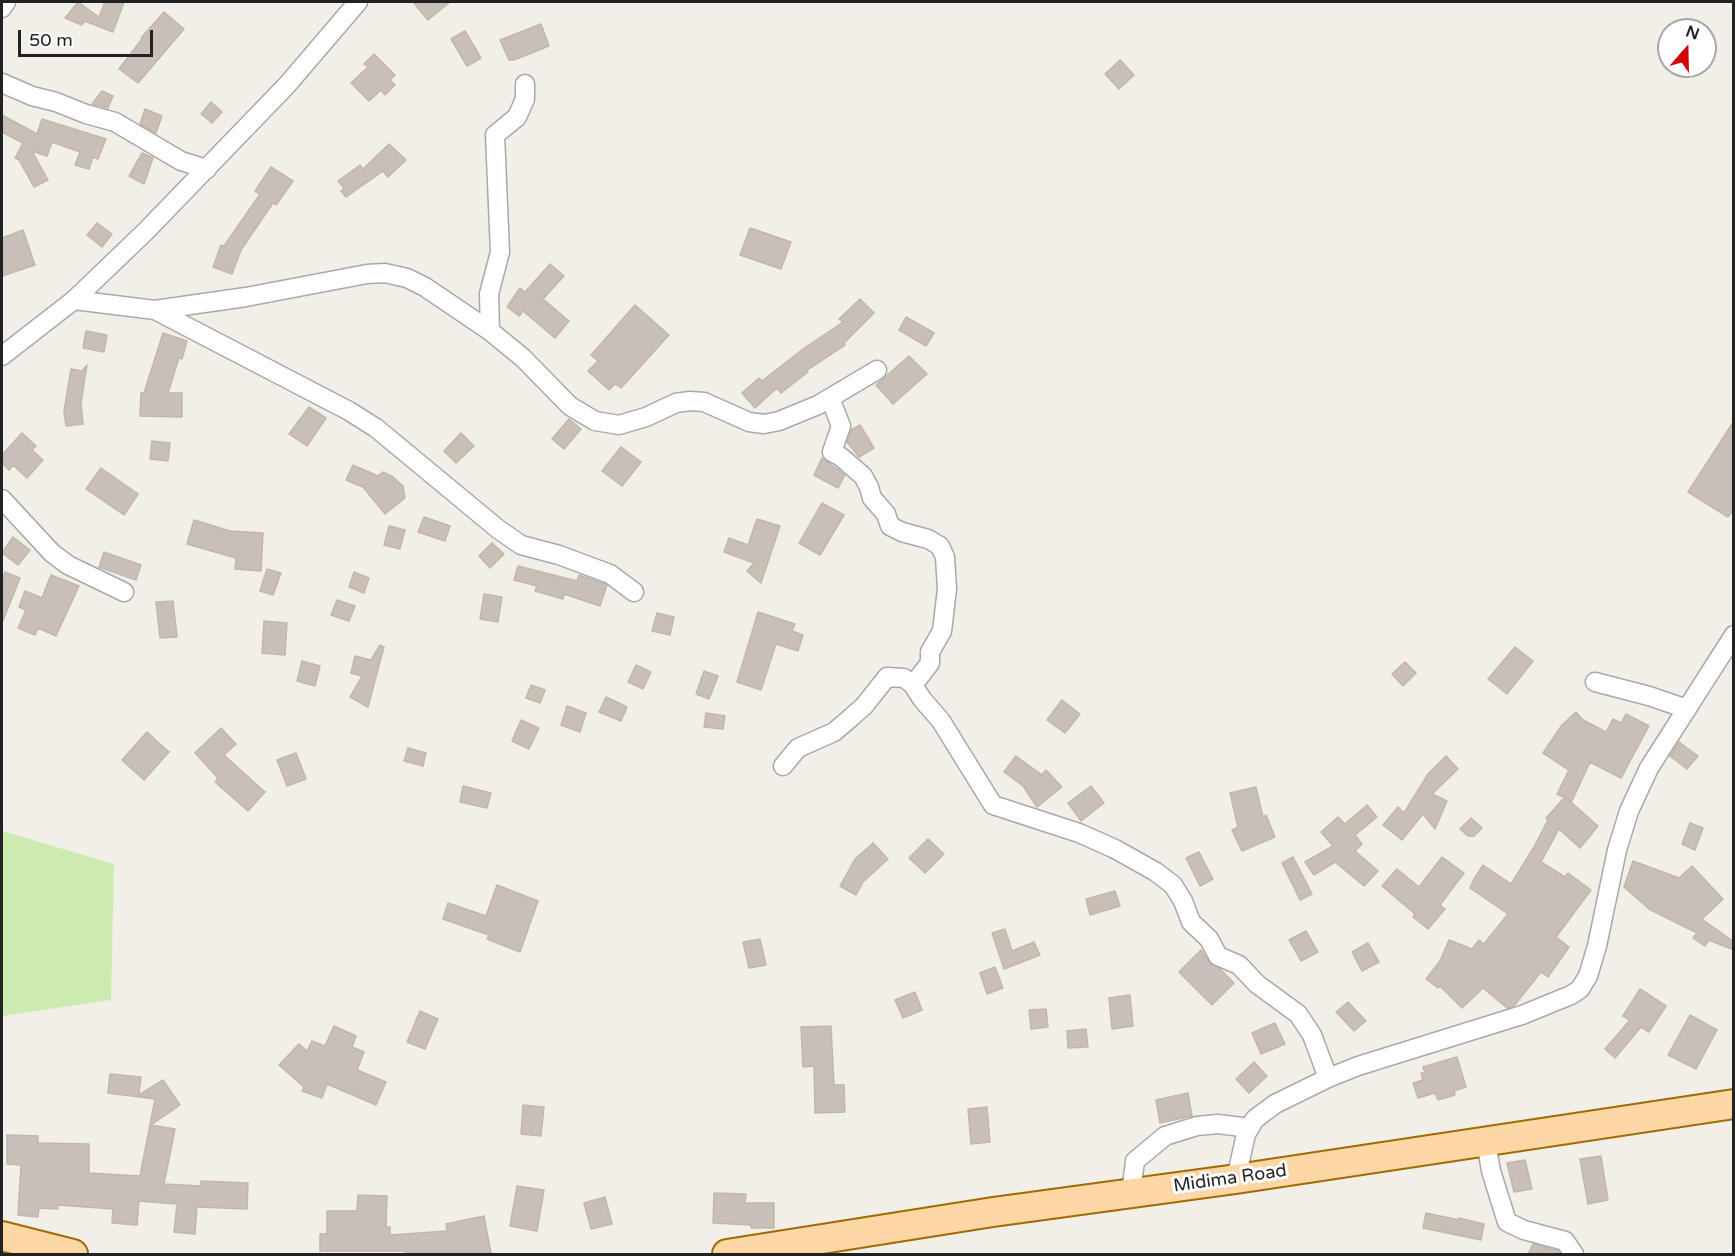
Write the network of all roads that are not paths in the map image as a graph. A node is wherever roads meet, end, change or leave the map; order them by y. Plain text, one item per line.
1 (6, 2) edge
2 (358, 2) edge
3 (2, 8) edge
4 (2, 83) edge
5 (525, 84) dead end
6 (207, 169) junction
7 (74, 300) junction
8 (155, 310) junction
9 (490, 331) junction
10 (2, 357) edge
11 (877, 370) dead end
12 (830, 398) junction
13 (2, 499) edge
14 (124, 592) dead end
15 (634, 592) dead end
16 (1734, 635) edge
17 (1595, 682) dead end
18 (913, 685) junction
19 (1687, 709) junction
20 (783, 766) dead end
21 (1328, 1078) junction
22 (1734, 1104) edge
23 (1250, 1128) junction
24 (1486, 1141) junction
25 (1236, 1179) junction
26 (1131, 1194) junction
27 (2, 1236) edge
28 (72, 1254) edge
29 (727, 1254) edge
30 (1574, 1254) edge

1 - 3 street
2 - 6 street
4 - 6 street
5 - 9 street
6 - 7 street
7 - 8 street
7 - 10 street
8 - 9 street
8 - 15 street
9 - 12 street
11 - 12 street
12 - 18 street
13 - 14 street
16 - 19 street
17 - 19 street
18 - 20 street
18 - 21 street
19 - 21 street
21 - 23 street
22 - 24 main road, Midima Road
23 - 25 street
23 - 26 street
24 - 25 main road, Midima Road
24 - 30 street
25 - 26 main road, Midima Road
26 - 29 main road, Midima Road
27 - 28 main road

